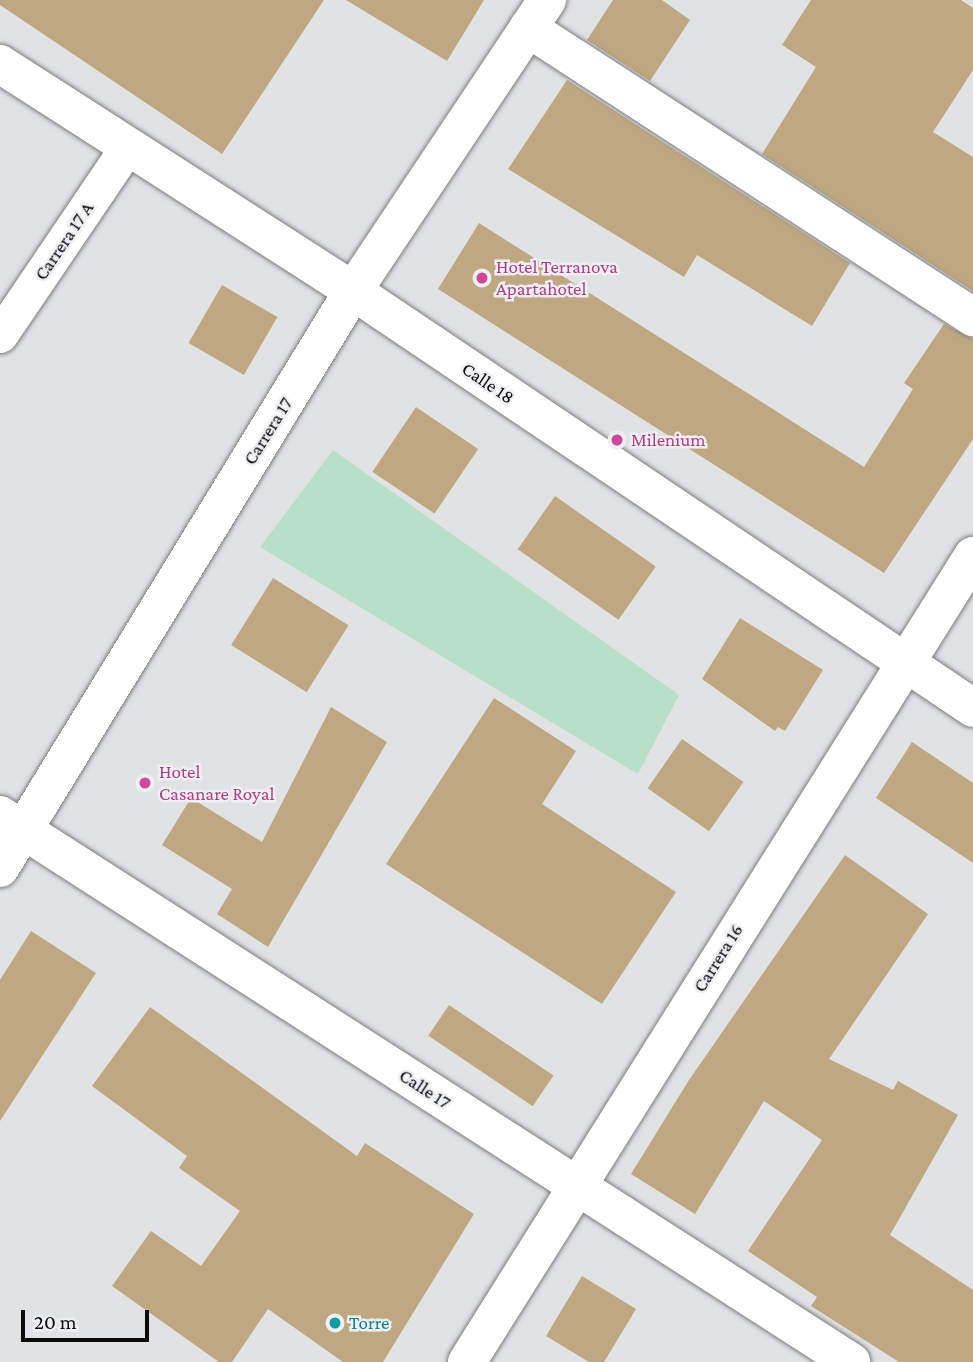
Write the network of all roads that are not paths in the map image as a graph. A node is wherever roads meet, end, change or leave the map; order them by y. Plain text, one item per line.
1 (537, 14) edge
2 (0, 64) edge
3 (128, 146) junction
4 (353, 291) junction
5 (973, 317) edge
6 (0, 335) edge
7 (973, 556) edge
8 (904, 666) junction
9 (973, 709) edge
10 (11, 822) edge
11 (0, 868) edge
12 (574, 1184) junction
13 (467, 1362) edge
14 (851, 1362) edge

1 - 4 street, Carrera 17
1 - 5 street
2 - 3 street, Calle 18
3 - 4 street, Calle 18
3 - 6 street, Carrera 17 A
4 - 8 street, Calle 18
4 - 10 street, Carrera 17
7 - 8 street, Carrera 16
8 - 9 street, Calle 18
8 - 12 street, Carrera 16
10 - 11 street, Carrera 17
10 - 12 street, Calle 17
12 - 13 street, Carrera 16
12 - 14 street, Calle 17

